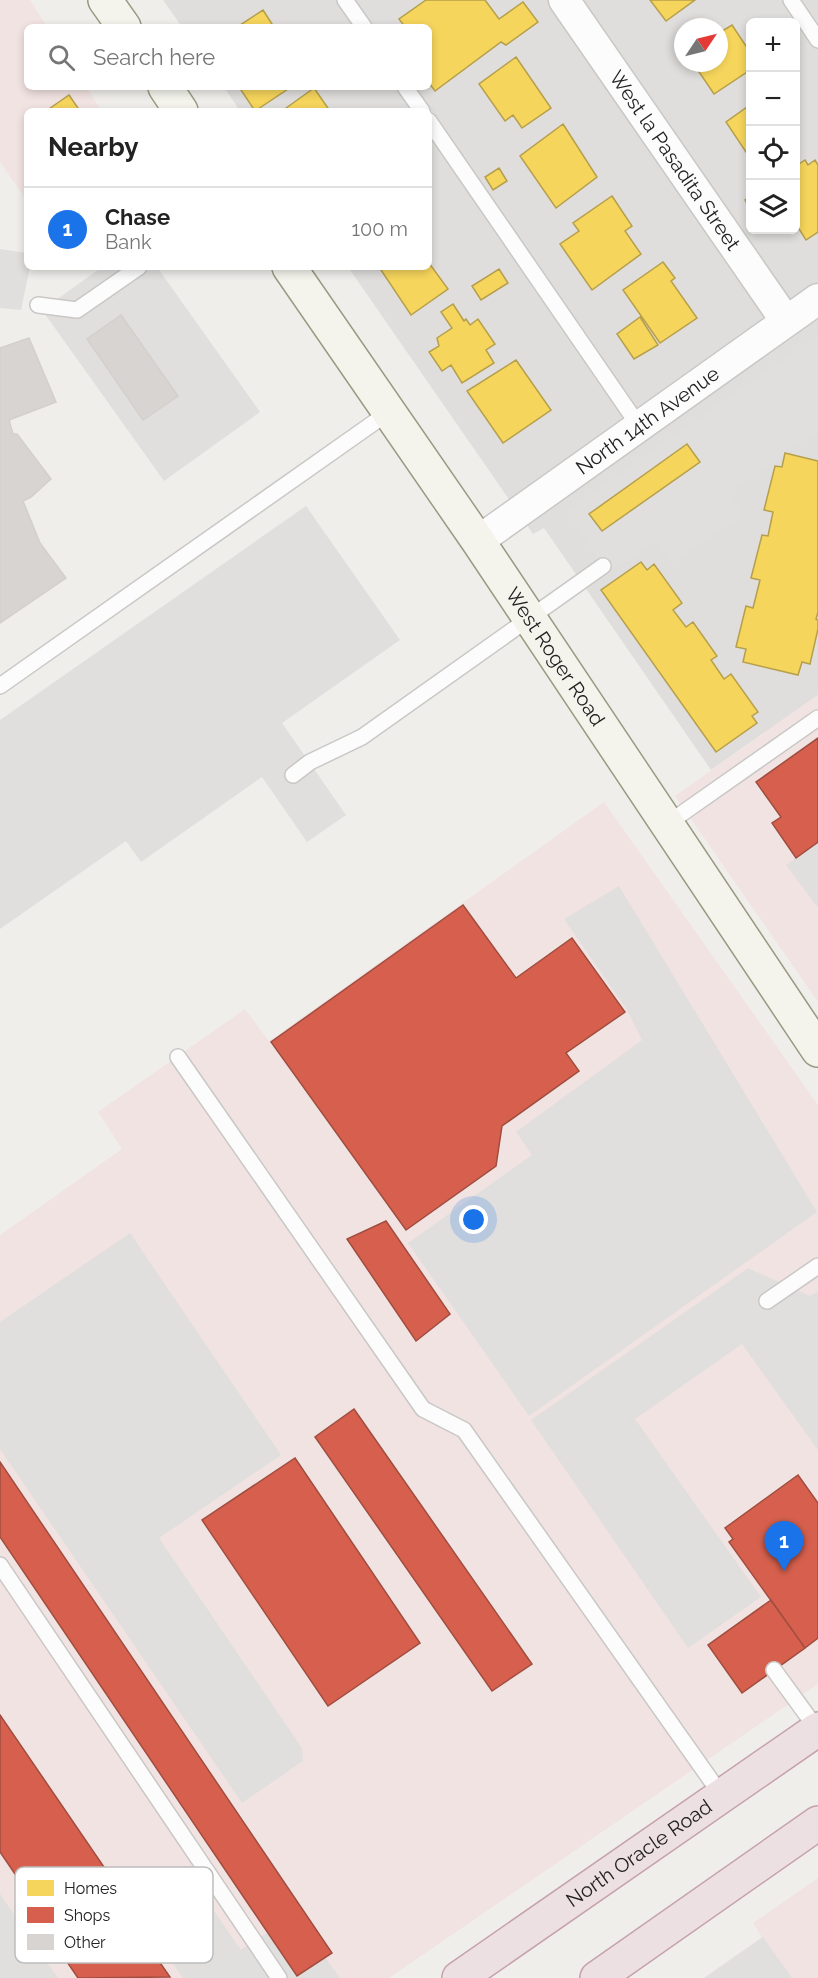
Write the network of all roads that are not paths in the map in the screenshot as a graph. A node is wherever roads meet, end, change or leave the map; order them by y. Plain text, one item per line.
1 (105, 0) edge
2 (345, 0) edge
3 (564, 0) edge
4 (791, 0) edge
5 (122, 24) edge
6 (362, 24) edge
7 (818, 40) edge
8 (167, 90) edge
9 (407, 90) edge
10 (179, 108) edge
11 (420, 108) edge
12 (432, 125) edge
13 (135, 270) edge
14 (291, 270) edge
15 (818, 299) edge
16 (38, 305) dead end
17 (786, 321) junction
18 (389, 412) junction
19 (639, 426) junction
20 (477, 541) junction
21 (603, 566) dead end
22 (529, 618) junction
23 (0, 686) edge
24 (818, 718) edge
25 (293, 775) dead end
26 (667, 824) junction
27 (818, 1050) edge
28 (178, 1057) dead end
29 (818, 1266) edge
30 (767, 1301) dead end
31 (0, 1565) edge
32 (774, 1670) dead end
33 (817, 1729) edge
34 (722, 1796) junction
35 (818, 1823) edge
36 (204, 1867) edge
37 (213, 1880) edge
38 (279, 1978) edge
39 (459, 1978) edge
40 (597, 1978) edge

1 - 5 street
2 - 6 lane
3 - 17 street, West la Pasadita Street
4 - 7 lane
8 - 10 street
9 - 11 lane
12 - 19 lane
13 - 16 lane
14 - 18 street, West Roger Road
15 - 17 street, North 14th Avenue
17 - 19 street, North 14th Avenue
18 - 20 street, West Roger Road
18 - 23 lane
19 - 20 street, North 14th Avenue
20 - 22 street, West Roger Road
21 - 22 lane
22 - 25 lane
22 - 26 street, West Roger Road
24 - 26 lane
26 - 27 street, West Roger Road
28 - 34 lane
29 - 30 lane
31 - 36 lane
32 - 33 lane
33 - 34 highway, North Oracle Road
34 - 39 highway, North Oracle Road
35 - 40 highway
37 - 38 lane

